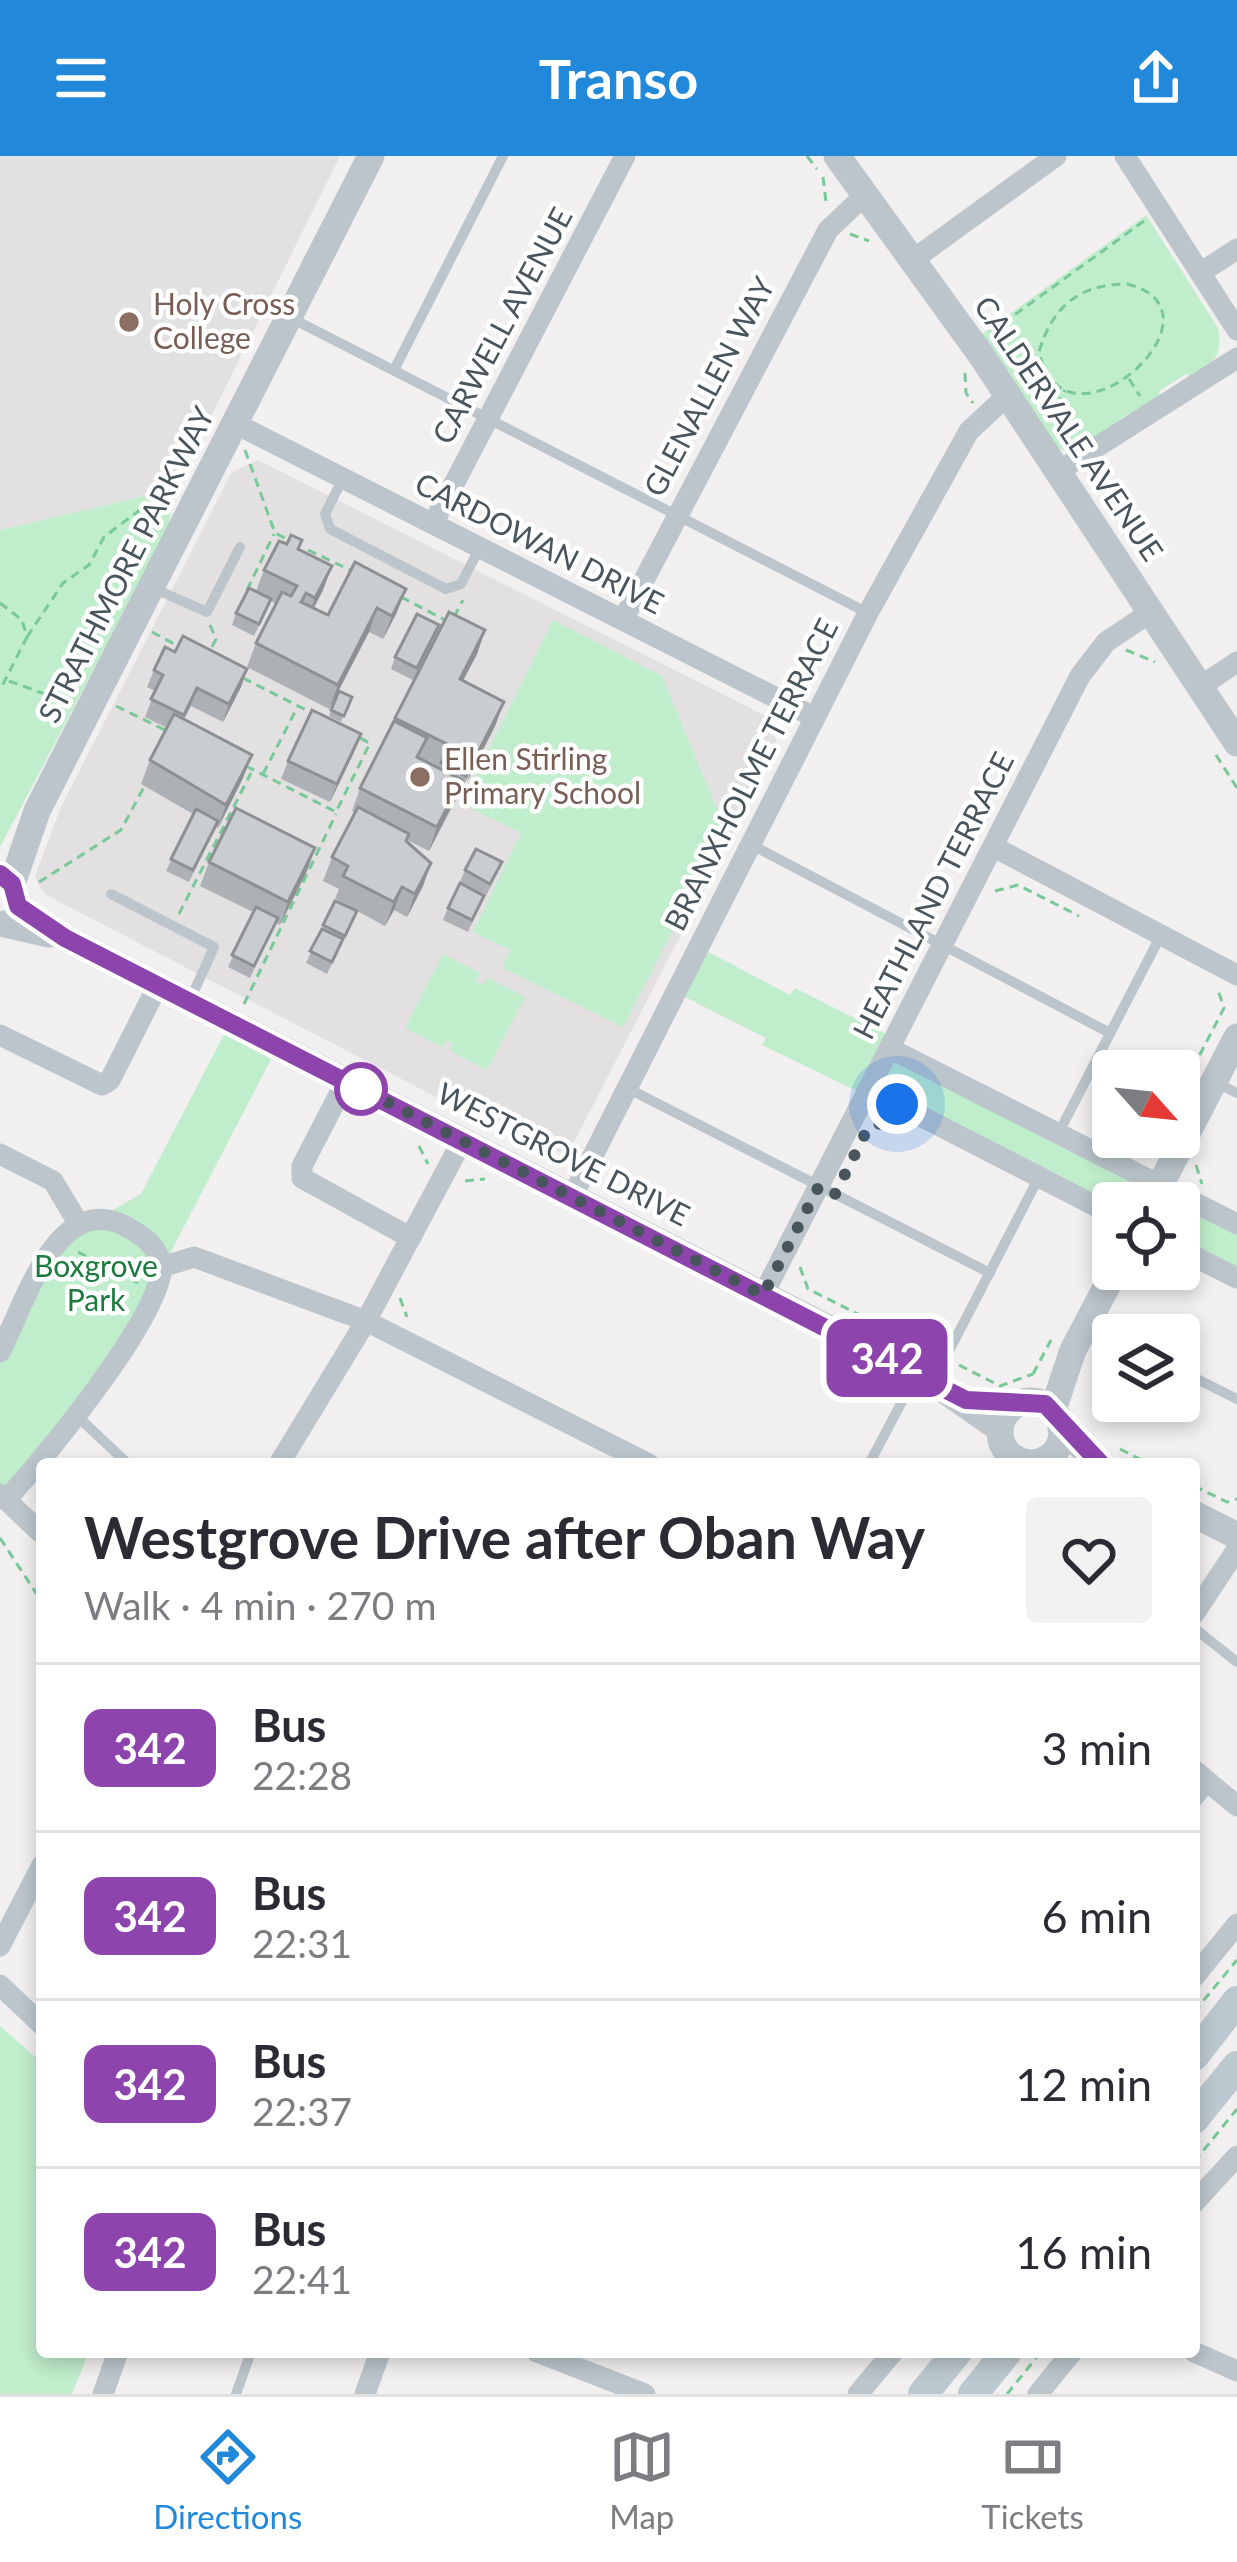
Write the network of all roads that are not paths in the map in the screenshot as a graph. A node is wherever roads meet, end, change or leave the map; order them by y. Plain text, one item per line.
1 (371, 156) edge
2 (503, 156) edge
3 (625, 156) edge
4 (838, 156) edge
5 (1056, 156) edge
6 (1126, 156) edge
7 (866, 194) junction
8 (1237, 249) edge
9 (914, 259) junction
10 (1200, 273) junction
11 (291, 318) junction
12 (1237, 330) edge
13 (1237, 358) edge
14 (394, 370) junction
15 (1008, 395) junction
16 (488, 419) junction
17 (236, 424) junction
18 (1059, 471) junction
19 (343, 478) junction
20 (676, 515) junction
21 (433, 524) junction
22 (240, 547) dead end
23 (480, 547) junction
24 (152, 587) junction
25 (1151, 612) junction
26 (868, 613) junction
27 (623, 620) junction
28 (1237, 662) edge
29 (1201, 686) junction
30 (814, 716) junction
31 (1225, 747) edge
32 (37, 811) junction
33 (750, 844) junction
34 (994, 847) junction
35 (0, 855) edge
36 (111, 894) dead end
37 (9, 902) edge
38 (1161, 934) junction
39 (943, 945) junction
40 (1229, 970) edge
41 (158, 985) junction
42 (190, 1001) junction
43 (1110, 1033) junction
44 (0, 1035) edge
45 (1237, 1037) edge
46 (890, 1048) junction
47 (346, 1081) junction
48 (1226, 1087) edge
49 (627, 1088) junction
50 (868, 1089) junction
51 (1058, 1134) junction
52 (462, 1141) junction
53 (0, 1154) edge
54 (1040, 1177) junction
55 (1136, 1182) edge
56 (1163, 1182) edge
57 (818, 1188) junction
58 (572, 1197) junction
59 (1200, 1210) edge
60 (1092, 1214) edge
61 (76, 1221) junction
62 (1237, 1224) edge
63 (411, 1238) junction
64 (1200, 1260) edge
65 (162, 1267) junction
66 (990, 1273) junction
67 (1237, 1278) edge
68 (763, 1295) junction
69 (366, 1321) junction
70 (1092, 1335) edge
71 (0, 1352) edge
72 (932, 1371) junction
73 (1200, 1381) edge
74 (1237, 1400) edge
75 (76, 1415) junction
76 (1027, 1432) edge
77 (38, 1458) edge
78 (122, 1458) edge
79 (283, 1458) edge
80 (637, 1458) edge
81 (873, 1458) edge
82 (1084, 1458) edge
83 (36, 1460) edge
84 (3, 1497) edge
85 (1200, 1517) edge
86 (36, 1528) edge
87 (1237, 1536) edge
88 (1237, 1549) edge
89 (1200, 1604) edge
90 (1200, 1633) edge
91 (1237, 1662) edge
92 (1202, 1777) edge
93 (1237, 1806) edge
94 (36, 1877) edge
95 (1237, 1924) edge
96 (0, 1946) edge
97 (1200, 1970) edge
98 (0, 1985) edge
99 (1237, 2001) edge
100 (36, 2019) edge
101 (1200, 2048) edge
102 (1237, 2066) edge
103 (1200, 2112) edge
104 (1237, 2156) edge
105 (1200, 2196) edge
106 (1200, 2355) edge
107 (116, 2358) edge
108 (249, 2358) edge
109 (378, 2358) edge
110 (552, 2358) edge
111 (888, 2358) edge
112 (952, 2358) edge
113 (1002, 2358) edge
114 (1067, 2358) edge
115 (1237, 2371) edge
116 (103, 2394) edge
117 (236, 2394) edge
118 (365, 2394) edge
119 (645, 2394) edge
120 (858, 2394) edge
121 (923, 2394) edge
122 (974, 2394) edge
123 (1038, 2394) edge

1 - 11 street, STRATHMORE PARKWAY
2 - 14 lane
3 - 16 street, CARWELL AVENUE
4 - 7 street, CALDERVALE AVENUE
5 - 9 street
6 - 10 street
7 - 9 street, CALDERVALE AVENUE
7 - 20 street, GLENALLEN WAY
8 - 10 street
9 - 15 street, CALDERVALE AVENUE
10 - 12 street
11 - 14 lane
11 - 17 street, STRATHMORE PARKWAY
13 - 18 street
14 - 16 lane
15 - 18 street, CALDERVALE AVENUE
15 - 26 street, BRANXHOLME TERRACE
16 - 20 lane
16 - 21 street, CARWELL AVENUE
17 - 19 street, CARDOWAN DRIVE
17 - 24 street, STRATHMORE PARKWAY
18 - 25 street, CALDERVALE AVENUE
19 - 21 street, CARDOWAN DRIVE
19 - 23 lane
20 - 26 lane
20 - 27 street, GLENALLEN WAY
21 - 23 street, CARDOWAN DRIVE
22 - 24 lane
23 - 27 street, CARDOWAN DRIVE
24 - 32 street, STRATHMORE PARKWAY
25 - 29 street, CALDERVALE AVENUE
25 - 34 street, HEATHLAND TERRACE
26 - 30 street, BRANXHOLME TERRACE
27 - 30 street, CARDOWAN DRIVE
28 - 29 street
29 - 31 street, CALDERVALE AVENUE
30 - 33 street, BRANXHOLME TERRACE
32 - 35 street, STRATHMORE PARKWAY
32 - 37 street, STRATHMORE PARKWAY
33 - 39 lane
33 - 49 street, BRANXHOLME TERRACE
34 - 38 street
34 - 39 street, HEATHLAND TERRACE
36 - 42 lane
37 - 41 street, WESTGROVE DRIVE
38 - 40 street
38 - 43 lane
39 - 43 lane
39 - 46 street, HEATHLAND TERRACE
41 - 42 street, WESTGROVE DRIVE
41 - 44 street
42 - 47 street, WESTGROVE DRIVE
43 - 51 lane
45 - 48 street
46 - 50 street, HEATHLAND TERRACE
46 - 51 street
47 - 52 street, WESTGROVE DRIVE
47 - 63 street
48 - 56 street
49 - 57 lane
49 - 58 street, BRANXHOLME TERRACE
50 - 54 street
50 - 57 street, HEATHLAND TERRACE
51 - 55 street
52 - 58 street, WESTGROVE DRIVE
52 - 63 street
53 - 61 street
54 - 60 street
54 - 66 lane
57 - 66 lane
57 - 68 street, HEATHLAND TERRACE
58 - 68 street, WESTGROVE DRIVE
59 - 62 street
61 - 65 street
61 - 71 street
63 - 69 street
64 - 67 street
65 - 69 street
65 - 75 street
66 - 72 lane
68 - 72 street, WESTGROVE DRIVE
69 - 79 street
69 - 80 street
70 - 76 street
72 - 76 street, WESTGROVE DRIVE
72 - 81 lane
73 - 74 lane
75 - 77 street
75 - 78 lane
76 - 82 street, WESTGROVE DRIVE
83 - 84 street
84 - 86 street
85 - 87 street
88 - 89 street
90 - 91 lane
92 - 93 street
94 - 96 street
95 - 97 street
98 - 100 street
99 - 101 main road
102 - 103 main road
104 - 105 street
106 - 115 street
107 - 116 street
108 - 117 lane
109 - 118 street
110 - 119 street
111 - 120 street
112 - 121 main road
113 - 122 main road
114 - 123 street

